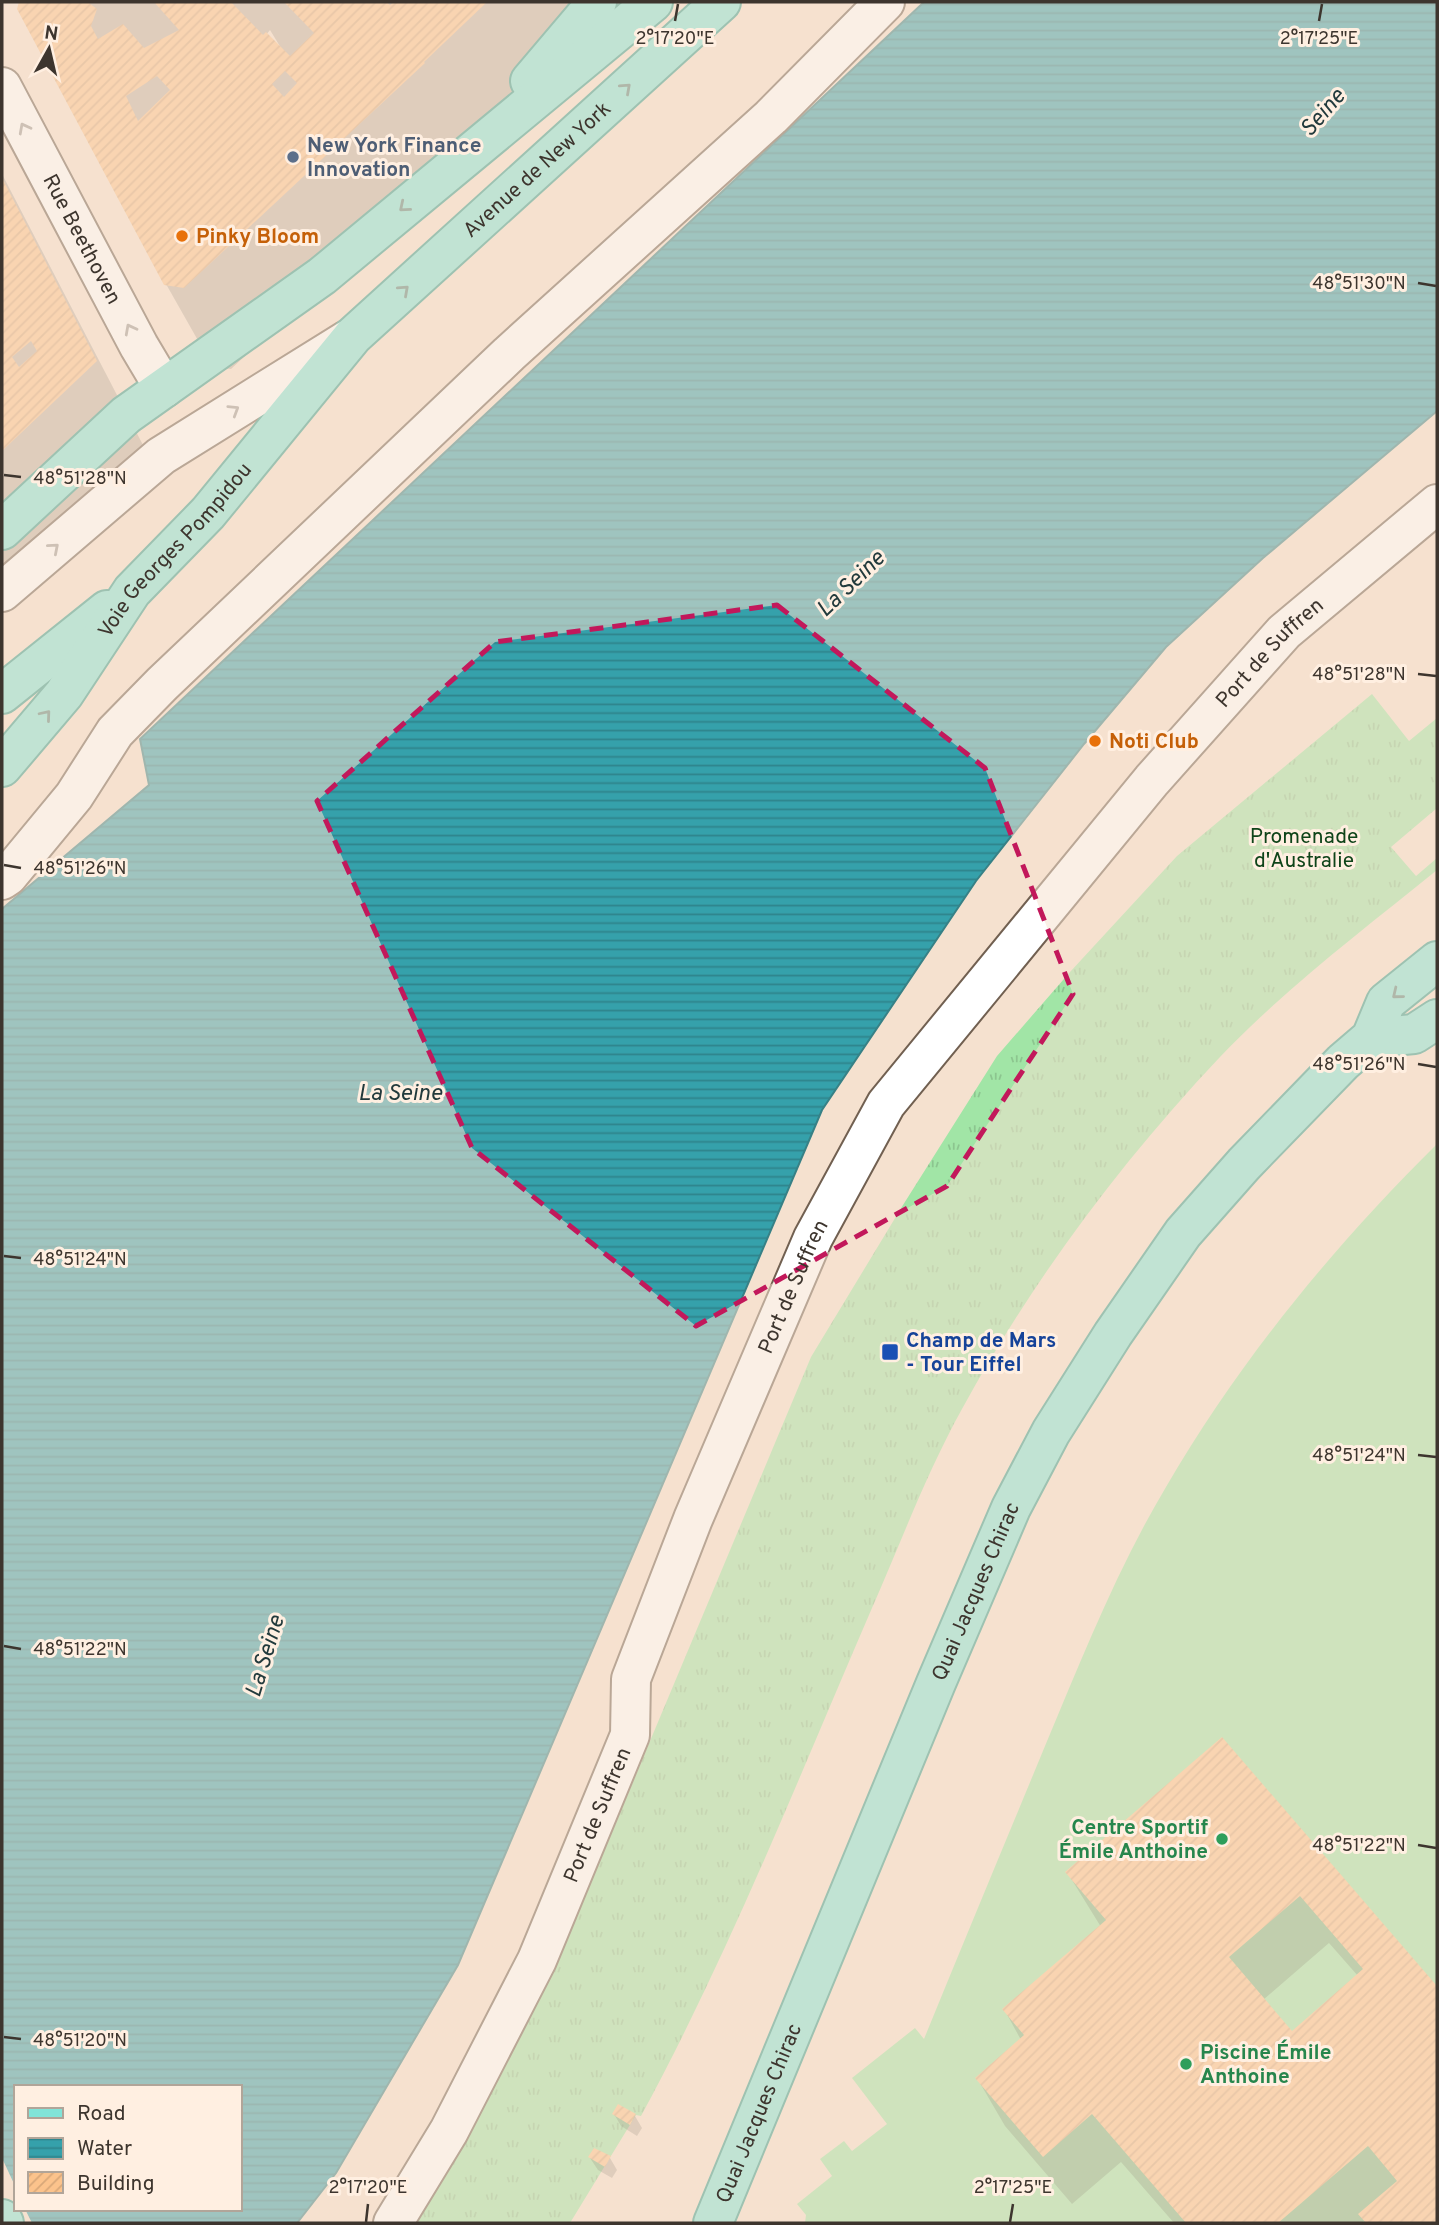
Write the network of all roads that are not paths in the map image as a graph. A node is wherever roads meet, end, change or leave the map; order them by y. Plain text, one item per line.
1 (597, 2) edge
2 (653, 2) edge
3 (720, 2) edge
4 (885, 2) edge
5 (2, 87) edge
6 (475, 148) junction
7 (353, 336) junction
8 (164, 388) junction
9 (1437, 504) edge
10 (2, 530) edge
11 (132, 591) junction
12 (2, 592) edge
13 (2, 694) edge
14 (2, 767) edge
15 (2, 880) edge
16 (1437, 961) edge
17 (1437, 1019) edge
18 (1371, 1038) junction
19 (393, 2223) edge
20 (713, 2223) edge

1 - 6 main road
2 - 6 main road
7 -> 3 main road, Avenue de New York
4 - 15 street
8 -> 5 street, Rue Beethoven
6 -> 8 main road
7 - 11 main road, Voie Georges Pompidou
12 -> 7 street
8 - 10 main road
9 - 19 street, Port de Suffren
11 - 13 main road
14 -> 11 main road, Voie Georges Pompidou
16 -> 18 main road, Quai Jacques Chirac
17 - 18 main road
18 - 20 main road, Quai Jacques Chirac

